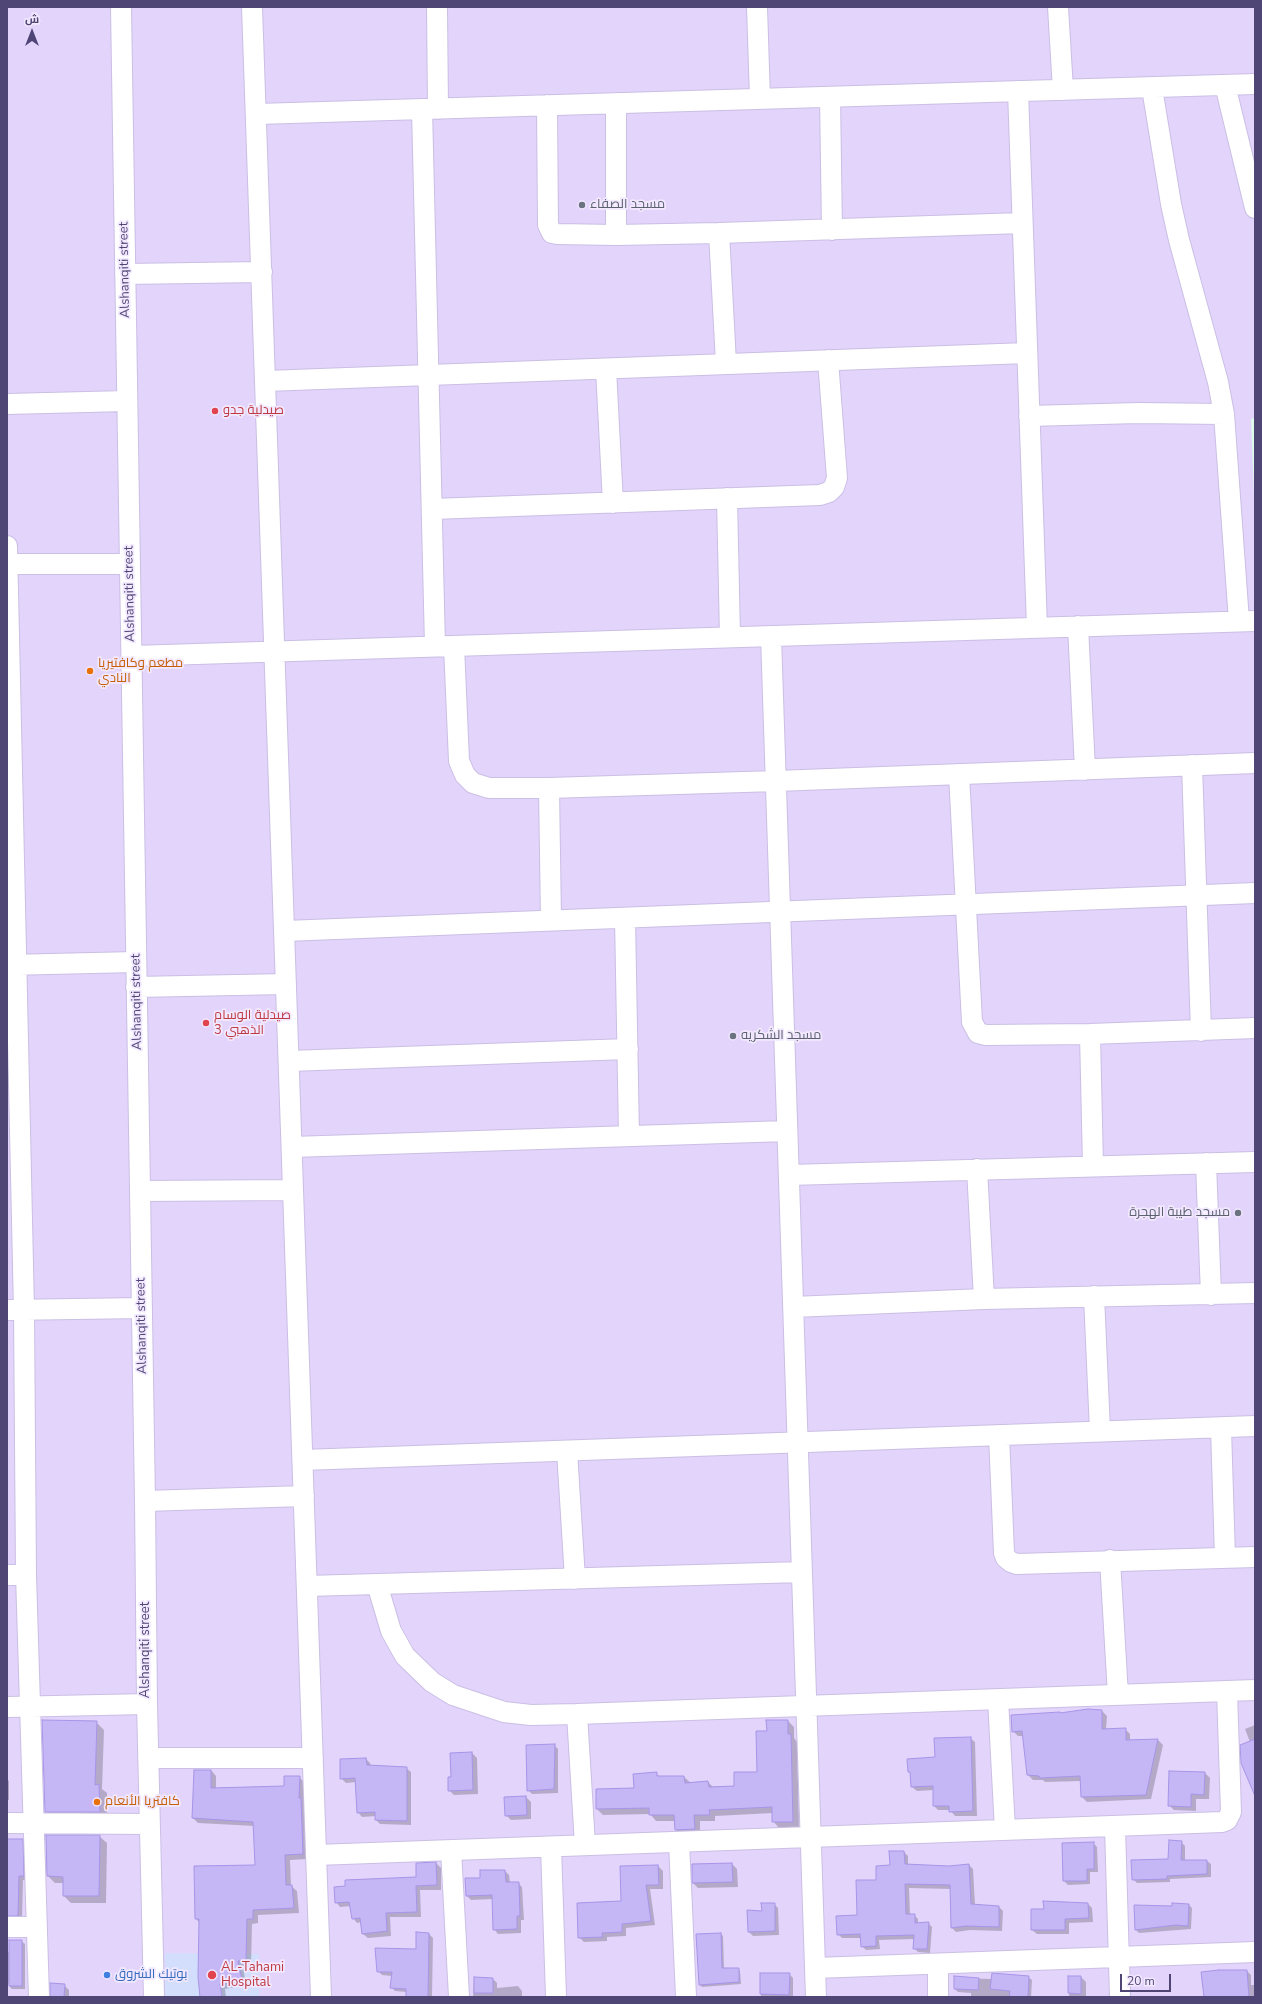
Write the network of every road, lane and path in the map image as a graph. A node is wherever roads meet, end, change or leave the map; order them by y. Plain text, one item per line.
1 (121, 7) edge
2 (252, 7) edge
3 (436, 7) edge
4 (757, 7) edge
5 (1058, 7) edge
6 (1255, 84) edge
7 (1225, 85) junction
8 (1152, 88) junction
9 (1063, 90) junction
10 (1018, 91) junction
11 (830, 97) junction
12 (760, 99) junction
13 (616, 103) junction
14 (547, 105) junction
15 (430, 109) junction
16 (257, 114) junction
17 (1255, 208) edge
18 (1022, 223) junction
19 (832, 230) junction
20 (719, 233) junction
21 (616, 235) junction
22 (262, 272) junction
23 (125, 274) junction
24 (1027, 352) junction
25 (828, 360) junction
26 (726, 363) junction
27 (606, 369) junction
28 (428, 375) junction
29 (266, 381) junction
30 (127, 401) junction
31 (7, 404) edge
32 (1224, 414) junction
33 (1029, 416) junction
34 (727, 498) junction
35 (613, 503) junction
36 (432, 509) junction
37 (7, 546) edge
38 (7, 564) edge
39 (129, 564) junction
40 (1247, 621) edge
41 (1078, 626) junction
42 (1037, 627) junction
43 (771, 636) junction
44 (730, 637) junction
45 (445, 646) junction
46 (275, 651) junction
47 (132, 656) junction
48 (9, 699) edge
49 (1255, 763) edge
50 (1192, 765) junction
51 (1085, 770) junction
52 (960, 774) junction
53 (776, 781) junction
54 (549, 788) junction
55 (10, 832) edge
56 (1255, 894) edge
57 (1197, 897) junction
58 (966, 905) junction
59 (780, 912) junction
60 (625, 918) junction
61 (551, 920) junction
62 (285, 931) junction
63 (136, 962) junction
64 (12, 965) edge
65 (286, 984) junction
66 (136, 987) junction
67 (1255, 1028) edge
68 (1202, 1031) junction
69 (1090, 1034) junction
70 (628, 1049) junction
71 (289, 1061) junction
72 (13, 1097) edge
73 (787, 1131) junction
74 (629, 1136) junction
75 (292, 1146) junction
76 (1255, 1162) edge
77 (1206, 1163) junction
78 (1093, 1166) junction
79 (977, 1169) junction
80 (14, 1174) edge
81 (789, 1175) junction
82 (293, 1190) junction
83 (140, 1191) junction
84 (1255, 1293) edge
85 (1211, 1295) junction
86 (1094, 1296) junction
87 (984, 1299) junction
88 (793, 1307) junction
89 (142, 1308) junction
90 (15, 1310) edge
91 (1255, 1426) edge
92 (1221, 1428) junction
93 (1100, 1432) junction
94 (999, 1435) junction
95 (798, 1443) junction
96 (16, 1446) edge
97 (567, 1451) junction
98 (303, 1460) junction
99 (304, 1496) junction
100 (145, 1501) junction
101 (1255, 1557) edge
102 (1225, 1558) junction
103 (1110, 1560) junction
104 (802, 1572) junction
105 (16, 1575) edge
106 (575, 1579) junction
107 (377, 1584) junction
108 (307, 1586) junction
109 (1255, 1690) edge
110 (1226, 1692) junction
111 (1118, 1695) junction
112 (998, 1699) junction
113 (147, 1704) junction
114 (806, 1706) junction
115 (7, 1707) edge
116 (30, 1707) junction
117 (577, 1714) junction
118 (148, 1758) junction
119 (313, 1758) junction
120 (7, 1823) edge
121 (33, 1823) junction
122 (149, 1824) junction
123 (1115, 1827) junction
124 (1005, 1830) junction
125 (811, 1837) junction
126 (678, 1842) junction
127 (585, 1845) junction
128 (551, 1847) junction
129 (451, 1850) junction
130 (316, 1855) junction
131 (7, 1927) edge
132 (36, 1927) junction
133 (1255, 1952) edge
134 (1119, 1957) junction
135 (938, 1964) junction
136 (815, 1968) junction
137 (38, 1997) edge
138 (154, 1997) edge
139 (321, 1997) edge
140 (459, 1997) edge
141 (556, 1997) edge
142 (686, 1997) edge
143 (816, 1997) edge
144 (938, 1997) edge
145 (1120, 1997) edge

1 - 23 street, Alshanqiti street
2 - 16 street
3 - 15 street
4 - 12 street
5 - 9 street
6 - 7 street
7 - 8 street
7 - 17 street
8 - 9 street
8 - 32 street
9 - 10 street
10 - 11 street
10 - 18 street
11 - 12 street
11 - 19 street
12 - 13 street
13 - 14 street
13 - 21 street
14 - 15 street
14 - 21 street
15 - 16 street
15 - 28 street
16 - 22 street
18 - 19 street
18 - 24 street
19 - 20 street
20 - 21 street
20 - 26 street
22 - 23 street
22 - 29 street
23 - 30 street, Alshanqiti street
24 - 25 street
24 - 33 street
25 - 26 street
25 - 34 street
26 - 27 street
27 - 28 street
27 - 35 street
28 - 29 street
28 - 36 street
29 - 46 street
30 - 31 street
30 - 39 street, Alshanqiti street
32 - 33 street
32 - 40 street
33 - 42 street
34 - 35 street
34 - 44 street
35 - 36 street
36 - 45 street
37 - 38 street
38 - 39 street
38 - 48 street
39 - 47 street, Alshanqiti street
40 - 41 street
41 - 42 street
41 - 51 street
42 - 43 street
43 - 44 street
43 - 53 street
44 - 45 street
45 - 46 street
45 - 54 street
46 - 47 street
46 - 62 street
47 - 63 street, Alshanqiti street
48 - 55 street
49 - 50 street
50 - 51 street
50 - 57 street
51 - 52 street
52 - 53 street
52 - 58 street
53 - 54 street
53 - 59 street
54 - 61 street
55 - 64 street
56 - 57 street
57 - 58 street
57 - 68 street
58 - 59 street
58 - 69 street
59 - 60 street
59 - 73 street
60 - 61 street
60 - 70 street
61 - 62 street
62 - 65 street
63 - 64 street
63 - 66 street, Alshanqiti street
64 - 72 street
65 - 66 street
65 - 71 street
66 - 83 street, Alshanqiti street
67 - 68 street
68 - 69 street
69 - 78 street
70 - 71 street
70 - 74 street
71 - 75 street
72 - 80 street
73 - 74 street
73 - 81 street
74 - 75 street
75 - 82 street
76 - 77 street
77 - 78 street
77 - 85 street
78 - 79 street
79 - 81 street
79 - 87 street
80 - 90 street
81 - 88 street
82 - 83 street
82 - 98 street
83 - 89 street, Alshanqiti street
84 - 85 street
85 - 86 street
86 - 87 street
86 - 93 street
87 - 88 street
88 - 95 street
89 - 90 street
89 - 100 street, Alshanqiti street
90 - 96 street
91 - 92 street
92 - 93 street
92 - 102 street
93 - 94 street
94 - 95 street
94 - 103 street
95 - 97 street
95 - 104 street
96 - 105 street
97 - 98 street
97 - 106 street
98 - 99 street
99 - 100 street
99 - 108 street
100 - 113 street, Alshanqiti street
101 - 102 street
102 - 103 street
103 - 111 street
104 - 106 street
104 - 114 street
105 - 116 street
106 - 107 street
107 - 108 street
107 - 117 street
108 - 119 street
109 - 110 street
110 - 111 street
110 - 123 street
111 - 112 street
112 - 114 street
112 - 124 street
113 - 116 street
113 - 118 street, Alshanqiti street
114 - 117 street
114 - 125 street
115 - 116 street
116 - 121 street
117 - 127 street
118 - 119 street
118 - 122 street, Alshanqiti street
119 - 130 street
120 - 121 street
121 - 122 street
121 - 132 street
122 - 138 street, Alshanqiti street
123 - 124 street
123 - 134 street
124 - 125 street
125 - 126 street
125 - 136 street
126 - 127 street
126 - 142 street
127 - 128 street
128 - 129 street
128 - 141 street
129 - 130 street
129 - 140 street
130 - 139 street
131 - 132 street
132 - 137 street
133 - 134 street
134 - 135 street
134 - 145 street
135 - 136 street
135 - 144 street
136 - 143 street

